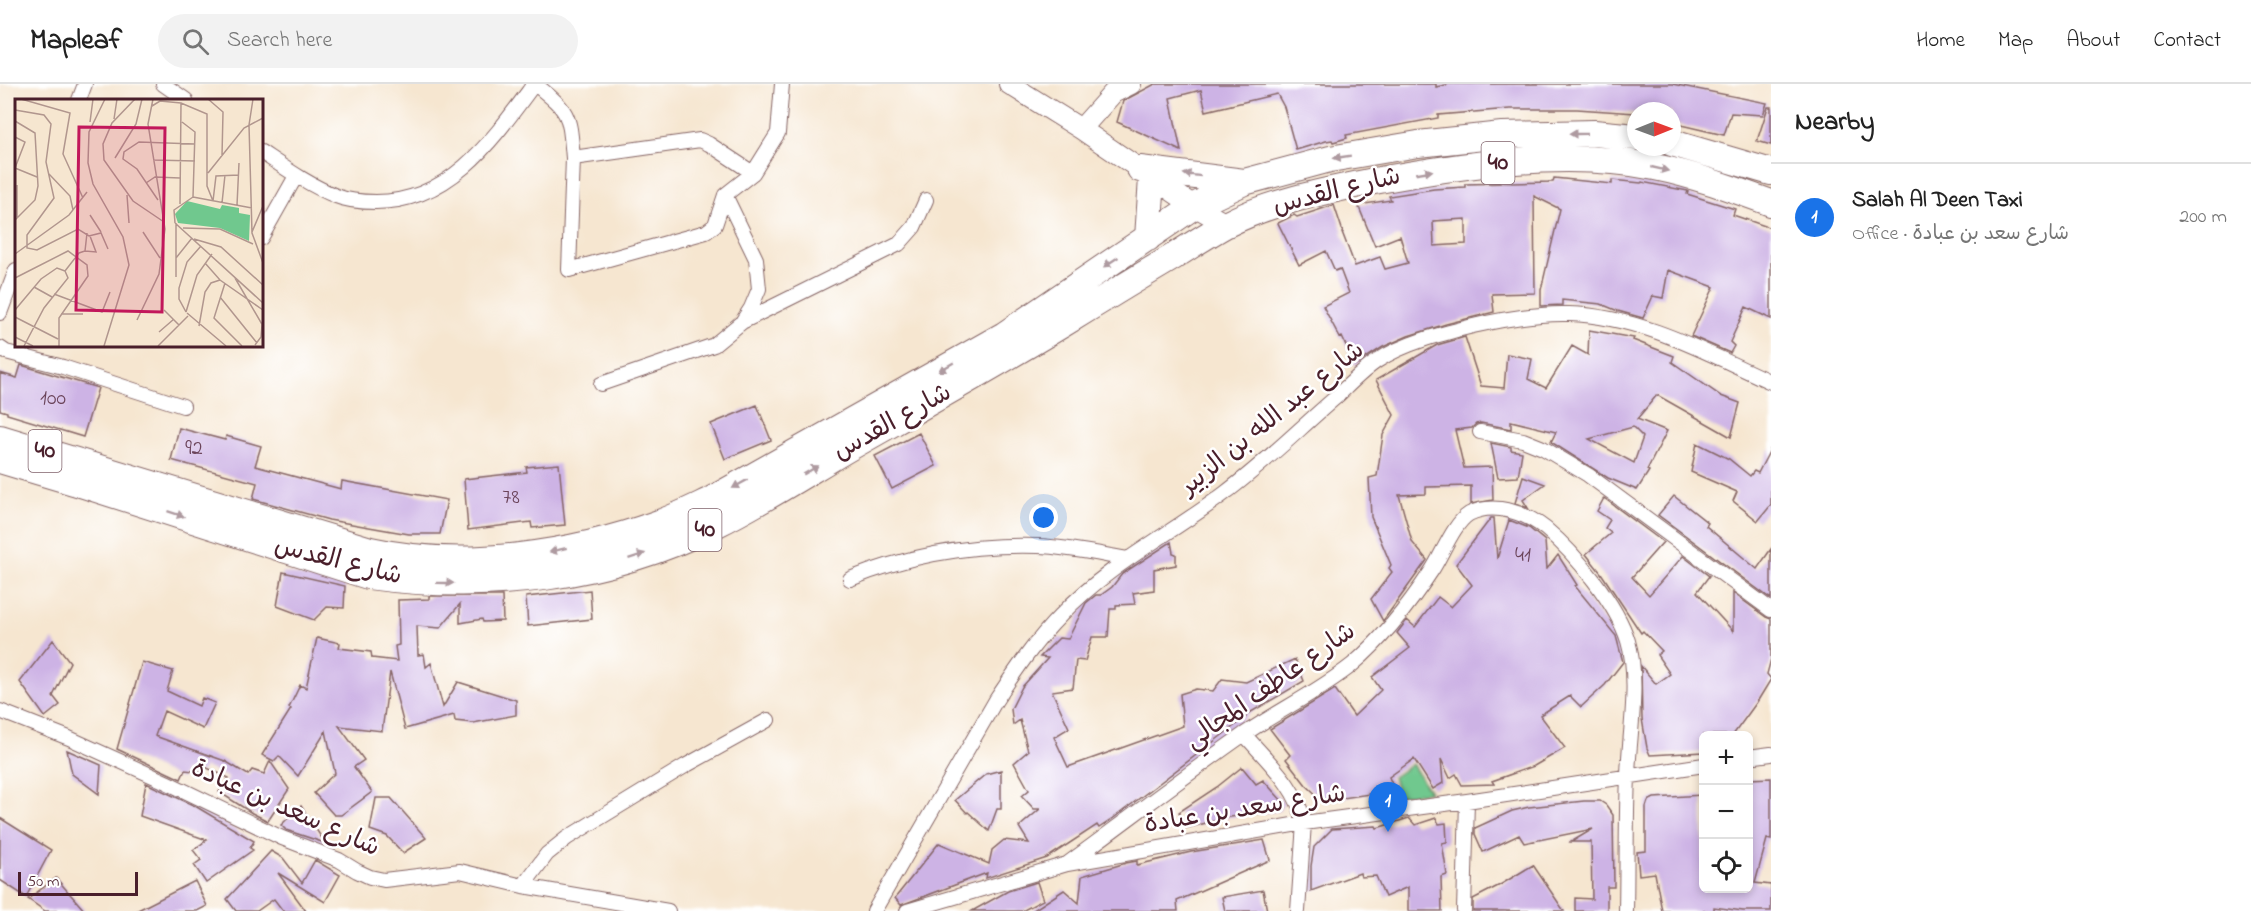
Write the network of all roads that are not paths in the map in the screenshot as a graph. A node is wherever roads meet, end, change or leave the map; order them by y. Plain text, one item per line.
1 (85, 84) edge
2 (163, 84) edge
3 (535, 84) edge
4 (782, 84) edge
5 (1009, 84) edge
6 (1131, 84) edge
7 (79, 99) edge
8 (185, 99) edge
9 (1081, 129) junction
10 (1627, 136) edge
11 (1681, 146) edge
12 (262, 153) edge
13 (573, 158) junction
14 (1771, 172) edge
15 (753, 173) junction
16 (1146, 174) junction
17 (296, 176) junction
18 (1244, 182) junction
19 (725, 195) junction
20 (926, 200) dead end
21 (1771, 203) edge
22 (1194, 206) junction
23 (1226, 224) junction
24 (262, 236) edge
25 (1148, 238) junction
26 (15, 273) edge
27 (0, 313) edge
28 (742, 322) junction
29 (0, 348) edge
30 (1771, 382) edge
31 (602, 384) dead end
32 (183, 406) dead end
33 (1480, 432) dead end
34 (0, 438) edge
35 (0, 460) edge
36 (1128, 559) junction
37 (850, 579) dead end
38 (1771, 610) edge
39 (0, 711) edge
40 (768, 720) dead end
41 (1244, 734) junction
42 (1771, 754) edge
43 (1753, 757) edge
44 (1699, 766) edge
45 (1628, 776) junction
46 (1467, 801) junction
47 (1304, 823) junction
48 (1067, 864) junction
49 (523, 886) junction
50 (668, 911) edge
51 (874, 911) edge
52 (907, 911) edge
53 (1298, 911) edge
54 (1464, 911) edge
55 (1626, 911) edge

1 - 7 street
2 - 8 street
3 - 13 street
3 - 17 street
4 - 15 street
5 - 9 street
6 - 9 street
9 - 16 street
10 -> 18 highway, شارع القدس / 40
11 - 14 highway
12 - 17 street
13 - 15 street
13 - 19 street
15 - 19 street
18 -> 16 highway
16 - 22 street
16 - 25 highway
17 - 24 street
18 - 22 highway, شارع القدس / 40
19 - 28 street
20 - 28 street
23 -> 21 highway, شارع القدس / 40
22 - 23 street
22 - 25 highway, شارع القدس / 40
35 -> 23 highway, شارع القدس / 40
25 -> 34 highway, شارع القدس / 40
26 - 27 street
28 - 31 street
29 - 32 street
30 - 36 street, شارع عبد الله بن الزبير
33 - 38 street
36 - 37 street
36 - 51 street, شارع عبد الله بن الزبير
39 - 49 street, شارع سعد بن عبادة
40 - 49 street
41 - 45 street, شارع عاطف المجالي
41 - 47 street
41 - 48 street, شارع عاطف المجالي
42 - 43 street
44 - 45 street, شارع سعد بن عبادة
45 - 46 street, شارع سعد بن عبادة
45 - 55 street, شارع عاطف المجالي
46 - 47 street, شارع سعد بن عبادة
46 - 54 street
47 - 48 street, شارع سعد بن عبادة
47 - 53 street
48 - 52 street, شارع سعد بن عبادة
49 - 50 street, شارع سعد بن عبادة

